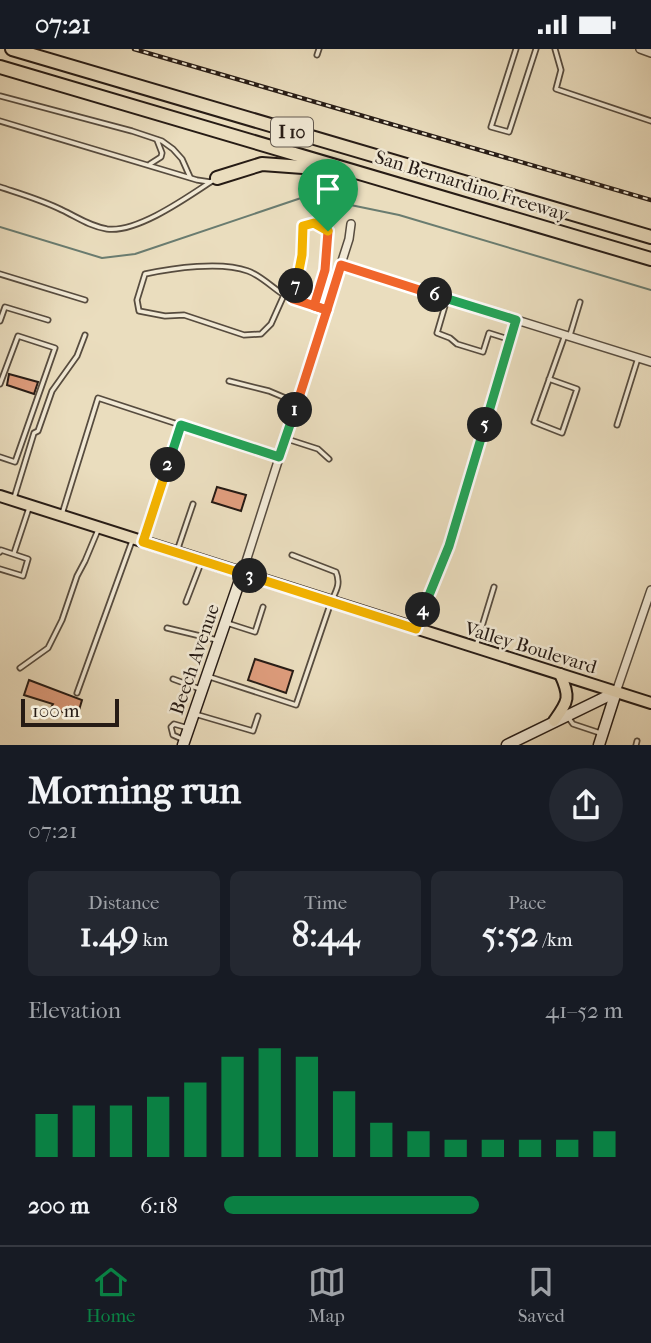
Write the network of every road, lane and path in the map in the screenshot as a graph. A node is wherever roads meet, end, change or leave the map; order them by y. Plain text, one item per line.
1 (12, 49) edge
2 (319, 49) edge
3 (516, 49) edge
4 (536, 49) edge
5 (555, 49) edge
6 (640, 49) edge
7 (651, 53) edge
8 (317, 55) dead end
9 (0, 67) edge
10 (0, 96) edge
11 (0, 121) edge
12 (651, 121) edge
13 (156, 139) junction
14 (145, 164) junction
15 (357, 171) junction
16 (190, 178) junction
17 (214, 180) junction
18 (0, 187) edge
19 (351, 224) dead end
20 (651, 237) edge
21 (651, 259) edge
22 (341, 265) junction
23 (0, 274) edge
24 (284, 295) junction
25 (293, 299) junction
26 (447, 299) junction
27 (85, 300) dead end
28 (580, 302) dead end
29 (314, 306) junction
30 (327, 310) junction
31 (48, 320) dead end
32 (516, 320) junction
33 (0, 321) edge
34 (85, 335) dead end
35 (567, 336) junction
36 (511, 340) junction
37 (638, 358) junction
38 (651, 362) edge
39 (550, 379) junction
40 (229, 381) dead end
41 (0, 384) edge
42 (297, 403) junction
43 (181, 425) junction
44 (617, 425) dead end
45 (286, 438) junction
46 (0, 457) edge
47 (279, 457) junction
48 (329, 459) dead end
49 (0, 496) edge
50 (13, 500) junction
51 (193, 504) dead end
52 (30, 506) junction
53 (61, 516) junction
54 (98, 527) junction
55 (138, 540) junction
56 (0, 552) edge
57 (176, 552) junction
58 (14, 554) junction
59 (292, 555) dead end
60 (202, 561) junction
61 (0, 569) edge
62 (242, 574) junction
63 (494, 587) dead end
64 (651, 590) edge
65 (331, 601) junction
66 (186, 603) dead end
67 (263, 607) dead end
68 (225, 623) junction
69 (167, 628) dead end
70 (416, 629) junction
71 (219, 640) junction
72 (475, 648) junction
73 (20, 668) dead end
74 (560, 674) junction
75 (207, 675) junction
76 (173, 679) dead end
77 (202, 690) junction
78 (616, 692) junction
79 (77, 693) dead end
80 (651, 703) edge
81 (193, 713) junction
82 (566, 715) junction
83 (258, 716) dead end
84 (554, 721) junction
85 (188, 728) junction
86 (600, 739) edge
87 (183, 742) edge
88 (507, 744) edge

1 - 20 highway, San Bernardino Freeway / I 10
2 - 8 lane
3 - 4 lane
5 - 12 lane
6 - 7 street
9 - 15 highway, San Bernardino Freeway / I 10
10 - 13 lane
11 - 14 lane
13 - 14 lane
13 - 16 lane
14 - 16 lane
15 - 17 highway
15 - 21 highway, San Bernardino Freeway / I 10
16 - 17 lane
17 - 18 lane
19 - 22 street, Beech Avenue
22 - 26 street
22 - 30 street, Beech Avenue
23 - 27 lane
24 - 24 lane
24 - 25 lane
25 - 29 lane
25 - 29 lane
26 - 32 street
26 - 36 lane
28 - 35 lane
29 - 30 lane
30 - 42 street, Beech Avenue
31 - 33 lane
32 - 35 street
32 - 36 lane
34 - 50 lane
35 - 37 street
35 - 39 lane
36 - 70 lane
37 - 38 street
37 - 44 lane
39 - 39 lane
40 - 42 lane
41 - 46 lane
42 - 45 street, Beech Avenue
43 - 47 lane
43 - 53 lane
43 - 55 lane
45 - 47 street, Beech Avenue
45 - 48 lane
47 - 62 street, Beech Avenue
49 - 50 main road, Valley Boulevard
50 - 52 main road, Valley Boulevard
51 - 57 lane
52 - 53 main road, Valley Boulevard
52 - 58 lane
53 - 54 main road, Valley Boulevard
54 - 55 main road, Valley Boulevard
54 - 73 lane
55 - 57 main road, Valley Boulevard
55 - 79 lane
56 - 58 lane
57 - 60 main road, Valley Boulevard
58 - 61 lane
59 - 65 lane
60 - 62 main road, Valley Boulevard
60 - 66 lane
62 - 65 main road, Valley Boulevard
62 - 68 main road, Beech Avenue
63 - 72 lane
64 - 78 street
65 - 70 main road, Valley Boulevard
65 - 75 lane
67 - 68 lane
68 - 71 main road, Beech Avenue
69 - 71 lane
70 - 72 main road, Valley Boulevard
71 - 75 main road, Beech Avenue
72 - 74 main road, Valley Boulevard
74 - 78 main road, Valley Boulevard
74 - 84 main road
75 - 77 main road, Beech Avenue
76 - 77 lane
77 - 81 main road, Beech Avenue
78 - 80 main road, Valley Boulevard
78 - 82 main road
78 - 86 main road
81 - 83 lane
81 - 85 main road, Beech Avenue
82 - 84 main road
82 - 86 lane
84 - 88 main road
85 - 87 main road, Beech Avenue
85 - 87 lane

